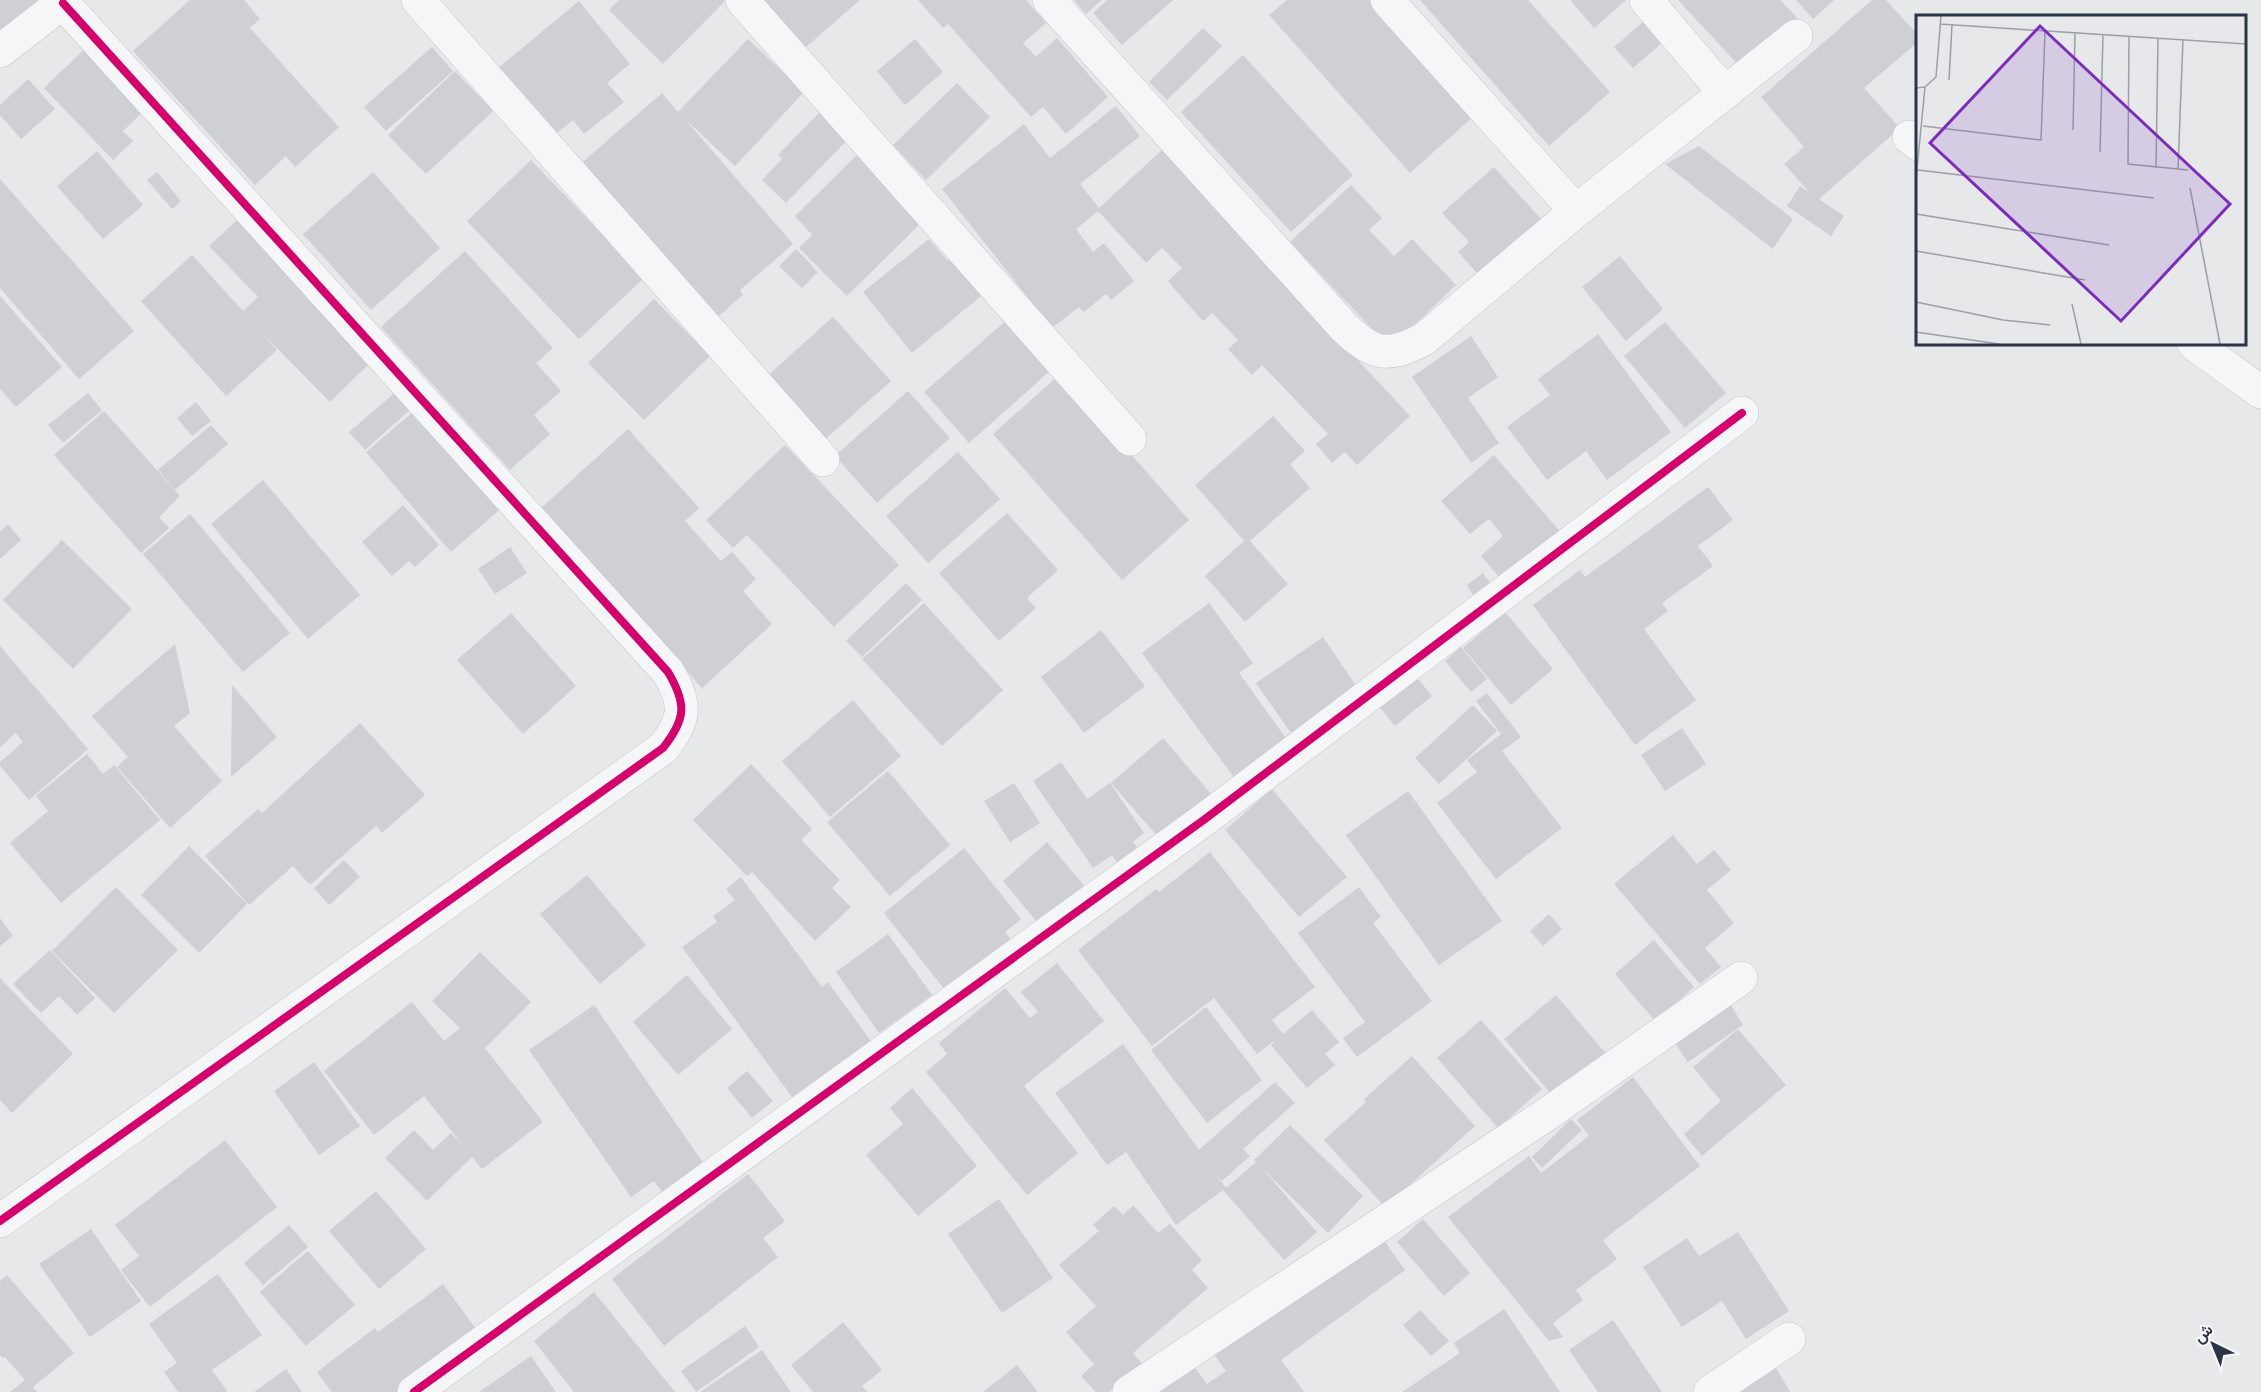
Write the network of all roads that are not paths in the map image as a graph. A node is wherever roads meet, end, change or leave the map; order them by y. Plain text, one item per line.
1 (418, 0) edge
2 (742, 0) edge
3 (1050, 0) edge
4 (1387, 0) edge
5 (1646, 0) edge
6 (64, 1) edge
7 (1796, 36) dead end
8 (0, 51) edge
9 (1725, 93) junction
10 (1576, 211) junction
11 (2195, 345) edge
12 (2261, 392) edge
13 (1742, 413) dead end
14 (1130, 439) dead end
15 (823, 460) dead end
16 (1741, 978) dead end
17 (0, 1221) edge
18 (1789, 1340) dead end
19 (414, 1392) edge
20 (1130, 1392) edge
21 (1710, 1392) edge

1 - 15 street
2 - 14 street
3 - 10 street
4 - 10 street
5 - 9 street
6 - 8 street
6 - 17 street
7 - 9 street
9 - 10 street
11 - 12 street
13 - 19 street
16 - 20 street
18 - 21 street

